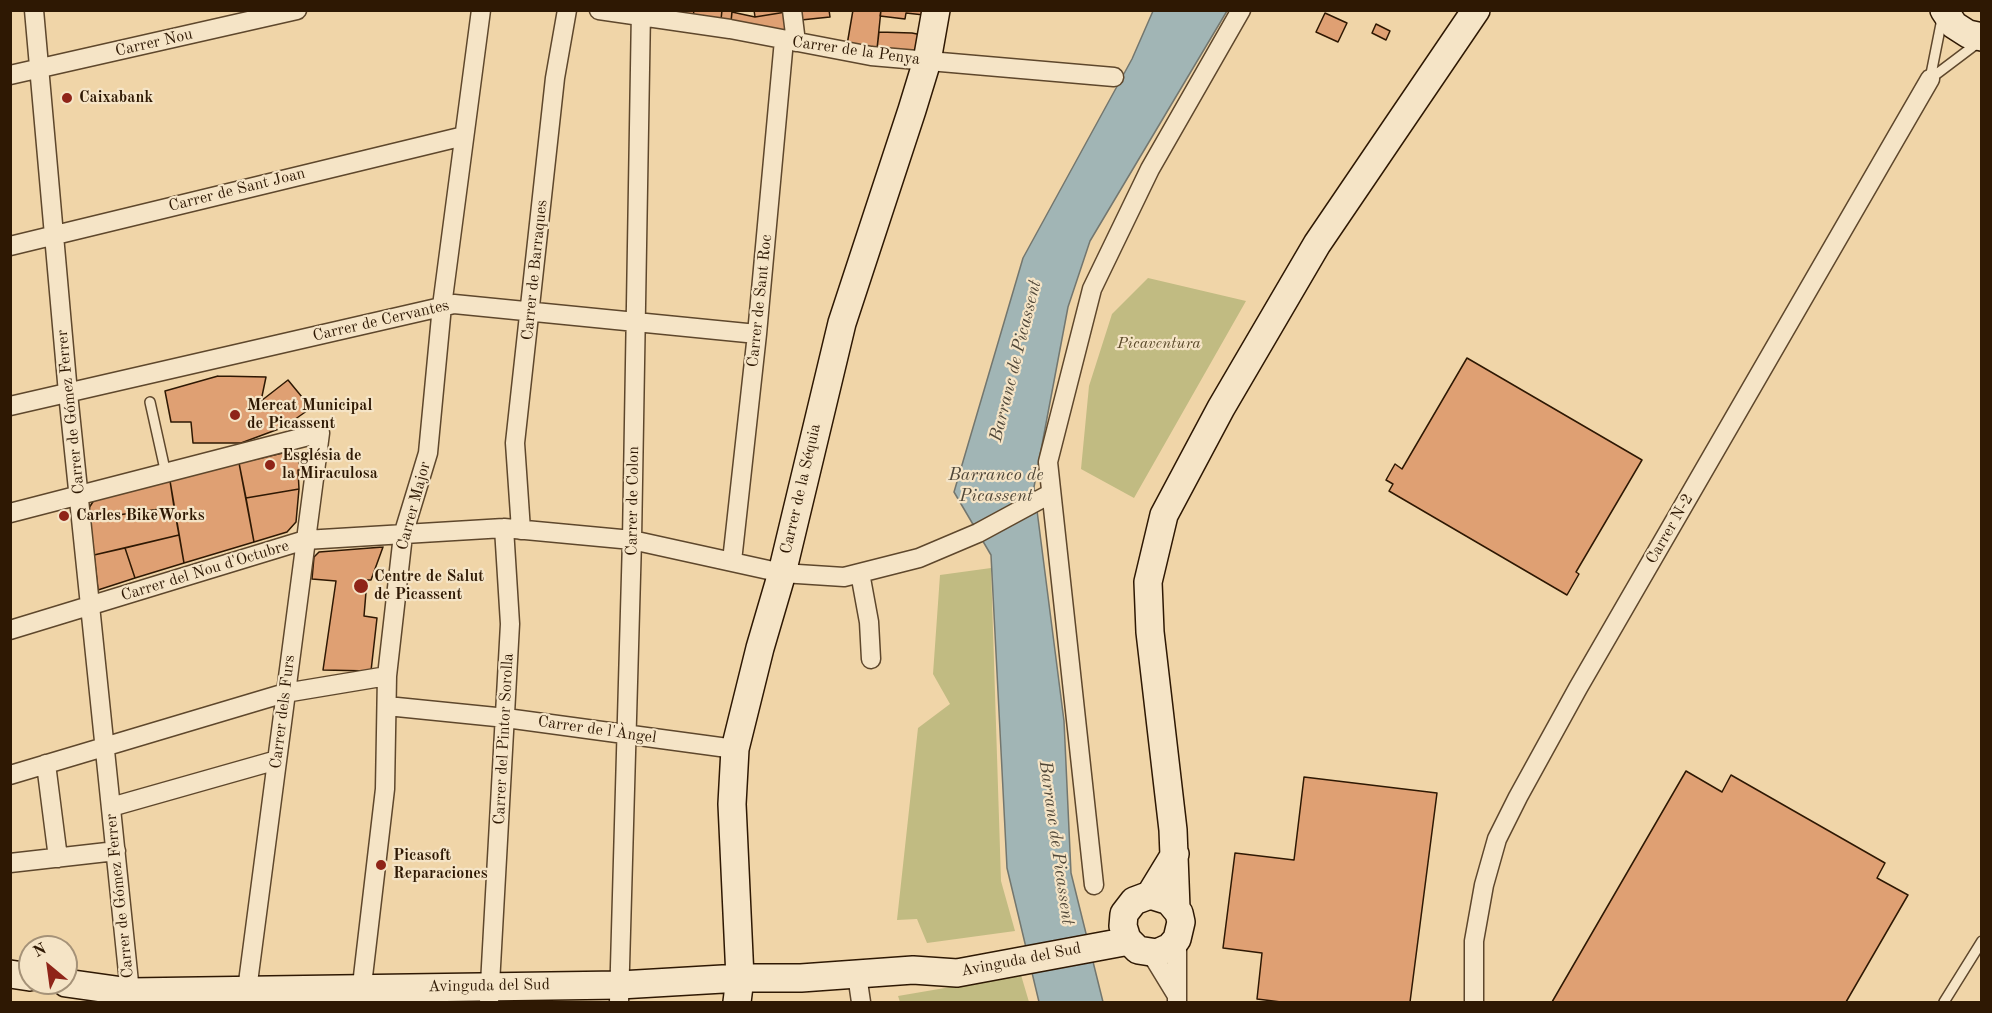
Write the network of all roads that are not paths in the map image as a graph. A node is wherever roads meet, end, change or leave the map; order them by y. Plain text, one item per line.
1 (34, 10) edge
2 (297, 10) edge
3 (481, 10) edge
4 (567, 10) edge
5 (599, 10) edge
6 (792, 10) edge
7 (936, 10) edge
8 (1241, 10) edge
9 (1458, 10) edge
10 (1476, 10) edge
11 (1944, 10) edge
12 (641, 14) edge
13 (1982, 38) edge
14 (790, 41) junction
15 (927, 61) junction
16 (1438, 63) junction
17 (39, 69) junction
18 (10, 75) edge
19 (1114, 77) dead end
20 (1930, 79) junction
21 (464, 135) junction
22 (55, 234) junction
23 (10, 246) edge
24 (442, 306) junction
25 (531, 311) junction
26 (636, 321) junction
27 (757, 334) junction
28 (68, 393) junction
29 (150, 402) dead end
30 (10, 406) edge
31 (166, 474) junction
32 (1050, 494) junction
33 (80, 496) junction
34 (10, 513) edge
35 (512, 529) junction
36 (403, 535) junction
37 (305, 540) junction
38 (632, 540) junction
39 (732, 561) junction
40 (782, 573) junction
41 (860, 573) junction
42 (90, 607) junction
43 (10, 630) edge
44 (871, 659) dead end
45 (387, 676) junction
46 (285, 693) junction
47 (387, 706) junction
48 (506, 718) junction
49 (626, 735) junction
50 (105, 747) junction
51 (735, 748) junction
52 (277, 760) junction
53 (46, 764) junction
54 (10, 775) edge
55 (111, 807) junction
56 (116, 851) junction
57 (1175, 854) junction
58 (58, 858) junction
59 (10, 863) edge
60 (1094, 885) dead end
61 (1150, 895) junction
62 (1176, 908) junction
63 (1135, 938) junction
64 (1177, 939) junction
65 (1982, 941) edge
66 (857, 975) junction
67 (78, 986) edge
68 (247, 990) junction
69 (739, 990) edge
70 (490, 994) edge
71 (619, 994) edge
72 (362, 995) edge
73 (127, 997) edge
74 (1177, 999) edge
75 (861, 1002) edge
76 (1474, 1002) edge
77 (1944, 1002) edge

1 - 17 street, Carrer de Gómez Ferrer
2 - 17 street, Carrer Nou
3 - 21 street, Carrer Major
4 - 25 street, Carrer de Barraques
5 - 12 street, Carrer de la Penya
6 - 14 street, Carrer de Sant Roc
7 - 15 street, Carrer de la Séquia
8 - 32 street
9 - 16 street
10 - 16 street
11 - 13 street
11 - 20 lane
12 - 14 street, Carrer de la Penya
12 - 26 street, Carrer de Colon
13 - 20 lane
14 - 15 street, Carrer de la Penya
14 - 27 street, Carrer de Sant Roc
15 - 19 street, Carrer de la Penya
15 - 40 street, Carrer de la Séquia
16 - 57 street
17 - 18 street, Carrer Nou
17 - 22 street, Carrer de Gómez Ferrer
20 - 76 street, Carrer N-2
21 - 22 street, Carrer de Sant Joan
21 - 24 street, Carrer Major
22 - 23 street, Carrer de Sant Joan
22 - 28 street, Carrer de Gómez Ferrer
24 - 25 street, Carrer de Cervantes
24 - 28 street, Carrer de Cervantes
24 - 36 street, Carrer Major
25 - 26 street, Carrer de Cervantes
25 - 35 street, Carrer de Barraques
26 - 27 street, Carrer de Cervantes
26 - 38 street, Carrer de Colon
27 - 39 street, Carrer de Sant Roc
28 - 30 street, Carrer de Cervantes
28 - 33 street, Carrer de Gómez Ferrer
29 - 31 lane
31 - 33 street
31 - 37 street, Carrer dels Furs
32 - 41 street, Carrer del Nou d'Octubre
32 - 60 street
33 - 34 street
33 - 42 street, Carrer de Gómez Ferrer
35 - 36 street, Carrer del Nou d'Octubre
35 - 38 street, Carrer del Nou d'Octubre
35 - 48 street, Carrer del Pintor Sorolla
36 - 37 street, Carrer del Nou d'Octubre
36 - 45 street, Carrer Major
37 - 42 street, Carrer del Nou d'Octubre
37 - 46 street, Carrer dels Furs
38 - 39 street, Carrer del Nou d'Octubre
38 - 49 street, Carrer de Colon
39 - 40 street, Carrer del Nou d'Octubre
40 - 41 street, Carrer del Nou d'Octubre
40 - 51 street, Carrer de la Séquia
41 - 44 street
42 - 43 street, Carrer del Nou d'Octubre
42 - 50 street, Carrer de Gómez Ferrer
45 - 46 street
45 - 47 street, Carrer Major
46 - 50 street
46 - 52 street, Carrer dels Furs
47 - 48 street, Carrer de l'Àngel
47 - 72 street, Carrer Major
48 - 49 street, Carrer de l'Àngel
48 - 70 street, Carrer del Pintor Sorolla
49 - 51 street, Carrer de l'Àngel
49 - 71 street, Carrer de Colon
50 - 53 street
50 - 55 street, Carrer de Gómez Ferrer
51 - 69 street, Carrer de la Séquia
52 - 55 street
52 - 68 street, Carrer dels Furs
53 - 54 street
53 - 58 street
55 - 56 street, Carrer de Gómez Ferrer
56 - 58 street
56 - 73 street, Carrer de Gómez Ferrer
57 - 61 street
57 - 62 street
58 - 59 street
61 - 62 street
61 - 63 street
62 - 64 street
63 - 64 street
63 - 66 street, Avinguda del Sud
63 - 74 street
64 - 74 street
65 - 77 lane
66 - 69 street, Avinguda del Sud
66 - 75 street
67 - 73 street, Avinguda del Sud
68 - 72 street, Avinguda del Sud
68 - 73 street, Avinguda del Sud
69 - 71 street, Avinguda del Sud
70 - 71 street, Avinguda del Sud
70 - 72 street, Avinguda del Sud

